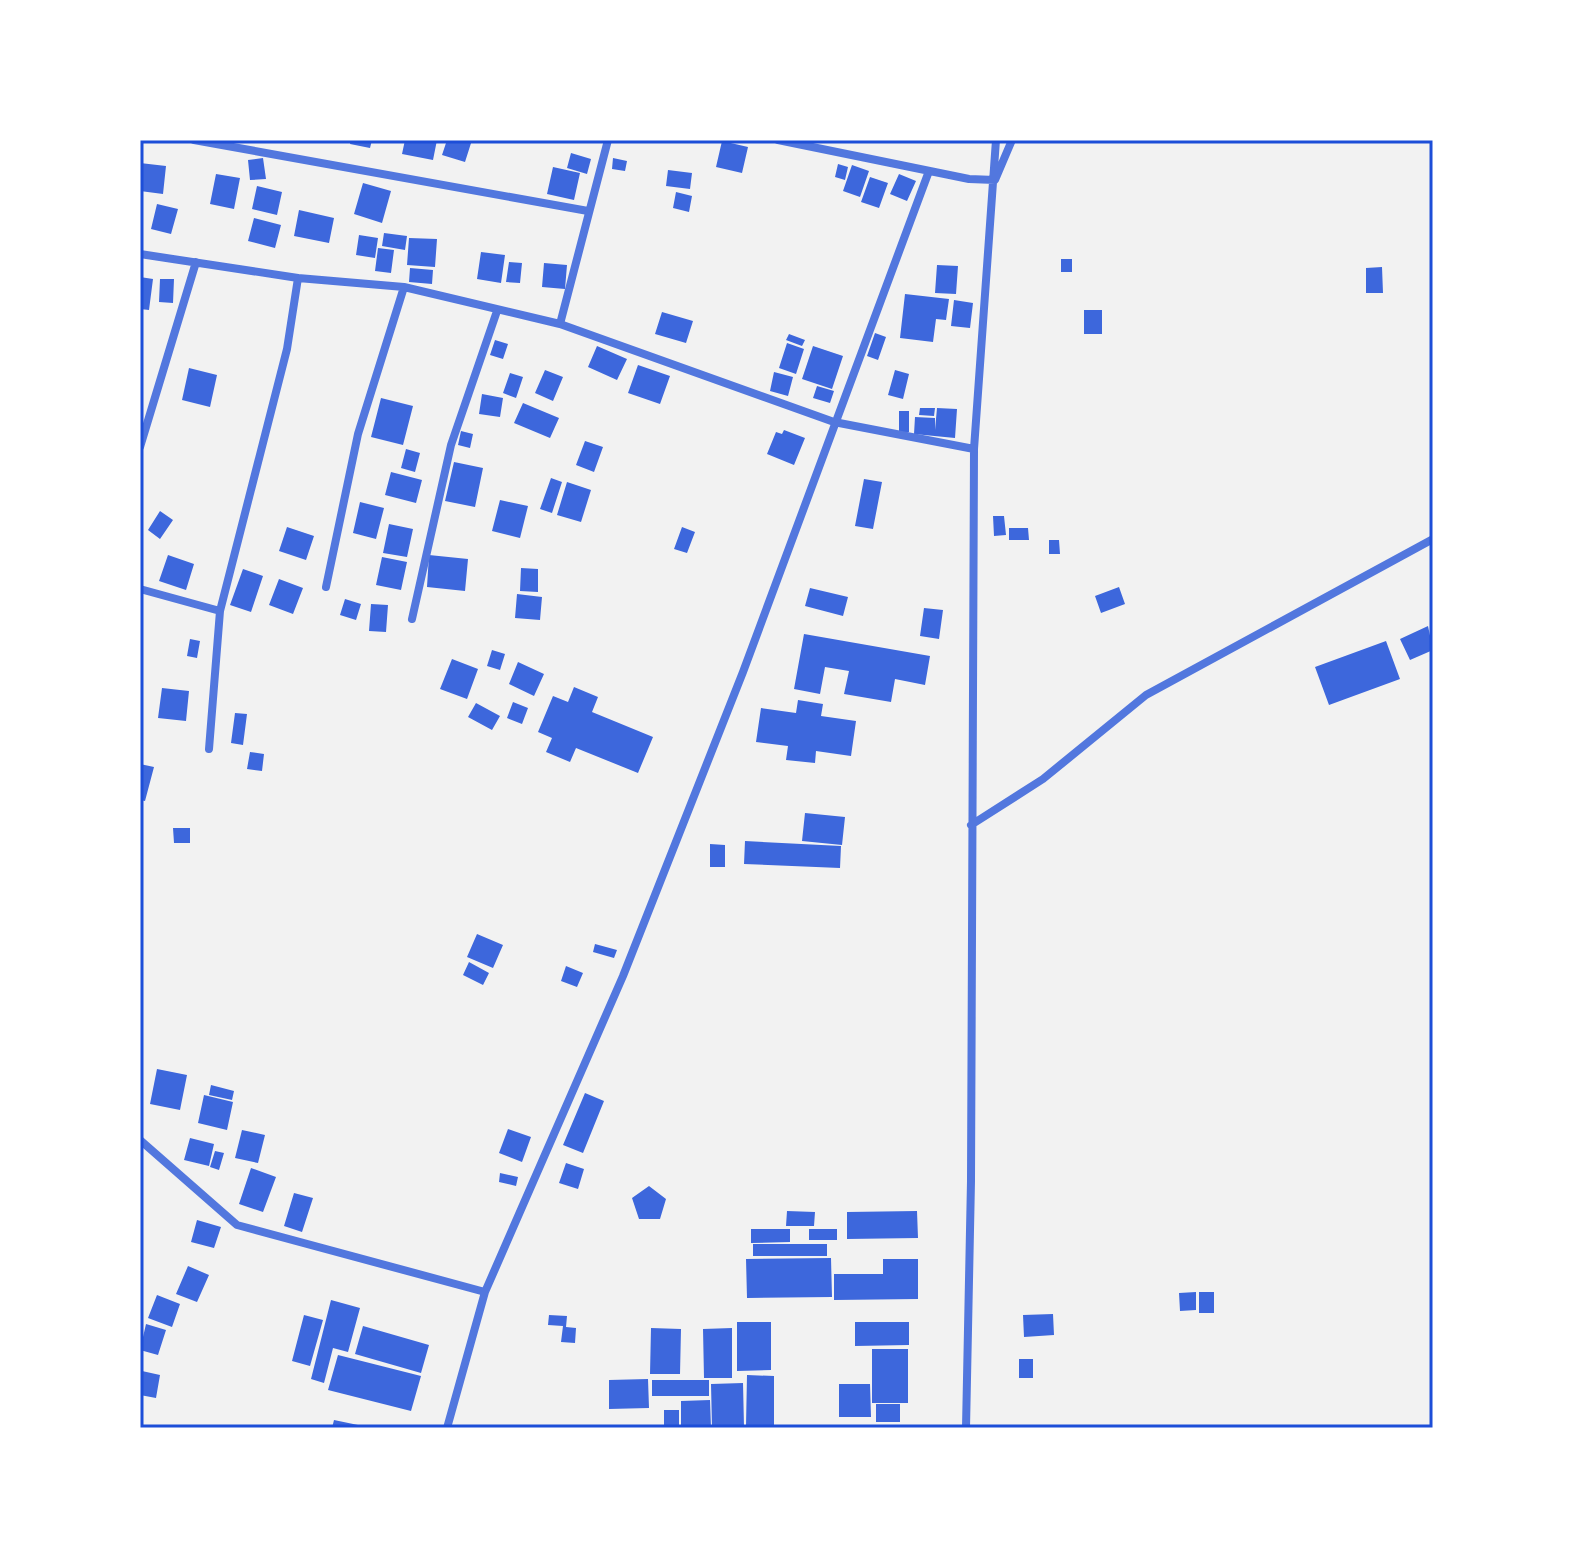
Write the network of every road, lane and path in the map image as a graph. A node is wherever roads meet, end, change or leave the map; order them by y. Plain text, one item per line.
1 (194, 140) edge
2 (608, 140) edge
3 (778, 140) edge
4 (996, 140) edge
5 (1012, 140) edge
6 (796, 142) edge
7 (929, 171) junction
8 (995, 180) junction
9 (588, 211) junction
10 (140, 254) edge
11 (196, 262) junction
12 (298, 278) junction
13 (404, 287) junction
14 (497, 311) junction
15 (560, 324) junction
16 (834, 422) junction
17 (140, 447) edge
18 (974, 449) junction
19 (1433, 539) edge
20 (326, 587) dead end
21 (140, 589) edge
22 (220, 611) junction
23 (412, 619) dead end
24 (209, 749) dead end
25 (971, 825) junction
26 (140, 1140) edge
27 (485, 1292) junction
28 (447, 1428) edge
29 (966, 1428) edge

1 - 9 street
2 - 9 street
3 - 6 street
4 - 8 street
5 - 8 street
6 - 7 street
7 - 8 street
7 - 16 street
8 - 18 street
9 - 15 street
10 - 11 street
11 - 12 street
11 - 17 street
12 - 13 street
12 - 22 street
13 - 14 street
13 - 20 street
14 - 15 street
14 - 23 street
15 - 16 street
16 - 18 street
16 - 27 street
18 - 25 street
19 - 25 street
21 - 22 street
22 - 24 street
25 - 29 street
26 - 27 street
27 - 28 street

